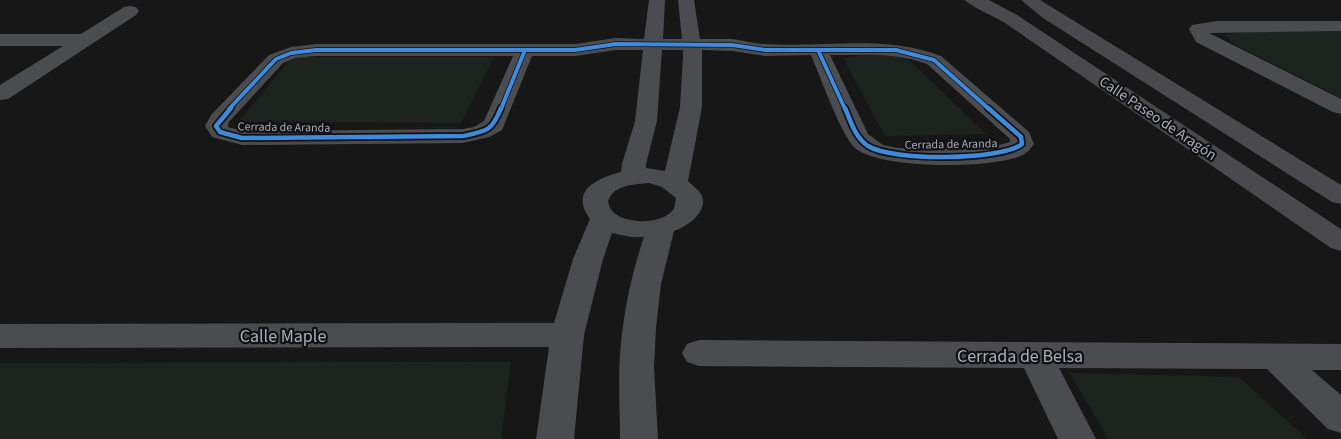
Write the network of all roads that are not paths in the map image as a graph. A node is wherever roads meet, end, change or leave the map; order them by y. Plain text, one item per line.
1 (657, 0) edge
2 (686, 0) edge
3 (973, 0) edge
4 (1029, 0) edge
5 (130, 11) dead end
6 (1341, 26) edge
7 (0, 40) edge
8 (84, 40) junction
9 (525, 50) junction
10 (653, 50) junction
11 (693, 50) junction
12 (818, 50) junction
13 (0, 94) edge
14 (1341, 108) edge
15 (634, 176) junction
16 (675, 182) junction
17 (1341, 196) edge
18 (604, 218) junction
19 (662, 227) junction
20 (1341, 242) edge
21 (567, 335) junction
22 (0, 336) edge
23 (699, 353) dead end
24 (1035, 356) junction
25 (1276, 357) junction
26 (1341, 358) edge
27 (1341, 418) edge
28 (555, 439) edge
29 (639, 439) edge
30 (1078, 439) edge

1 - 10 street
2 - 11 street
3 - 20 street, Calle Paseo de Aragón
4 - 17 street, Calle Paseo de Aragón
5 - 8 street
6 - 14 street
7 - 8 street
8 - 13 street
9 - 9 street, Cerrada de Aranda
9 - 10 street, Cerrada de Aranda
10 - 11 street, Cerrada de Aranda
10 - 15 street
11 - 12 street, Cerrada de Aranda
11 - 16 street
12 - 12 street, Cerrada de Aranda
15 - 16 street
15 - 18 street
16 - 19 street
18 - 19 street
18 - 21 street
19 - 29 street
21 - 22 street, Calle Maple
21 - 28 street
23 - 24 street, Cerrada de Belsa
24 - 25 street, Cerrada de Belsa
24 - 30 street
25 - 26 street, Cerrada de Belsa
25 - 27 street

